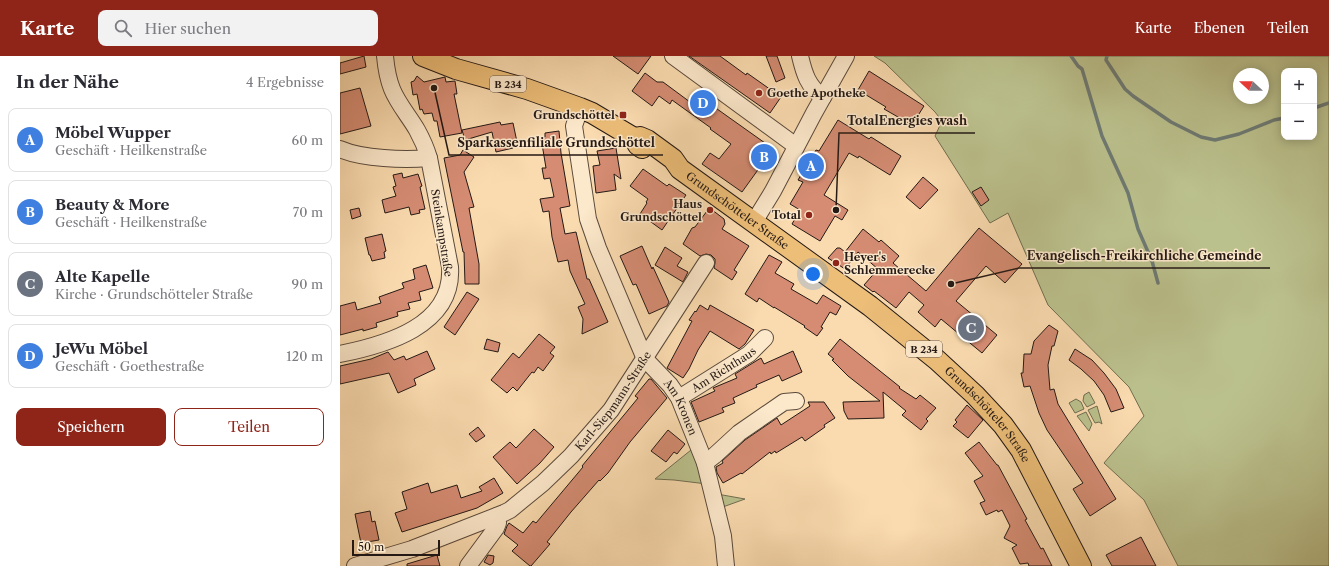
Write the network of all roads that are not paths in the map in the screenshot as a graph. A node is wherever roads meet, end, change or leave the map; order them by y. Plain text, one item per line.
1 (385, 56) edge
2 (423, 56) edge
3 (673, 56) edge
4 (800, 56) edge
5 (846, 56) edge
6 (823, 97) junction
7 (580, 108) junction
8 (796, 146) junction
9 (340, 149) edge
10 (430, 158) junction
11 (754, 222) junction
12 (706, 262) dead end
13 (765, 338) dead end
14 (340, 354) edge
15 (645, 359) junction
16 (679, 398) junction
17 (796, 401) dead end
18 (705, 462) junction
19 (497, 516) junction
20 (355, 566) edge
21 (468, 566) edge
22 (726, 566) edge
23 (1081, 566) edge

1 - 10 street, Steinkampstraße
2 - 7 main road, Grundschötteler Straße / B 234
3 - 8 street
4 - 6 street
5 - 6 street
6 - 8 street
7 - 11 main road, Grundschötteler Straße / B 234
7 - 15 street, Karl-Siepmann-Straße
8 - 11 street
9 - 10 street
10 - 14 street, Steinkampstraße
11 - 23 main road, Grundschötteler Straße / B 234
12 - 15 street
13 - 16 street, Am Richthaus
15 - 16 street, Am Kronen
15 - 19 street, Karl-Siepmann-Straße
16 - 18 street, Am Kronen
17 - 18 street
18 - 22 street, Am Kronen
19 - 20 street, Karl-Siepmann-Straße
19 - 21 street

